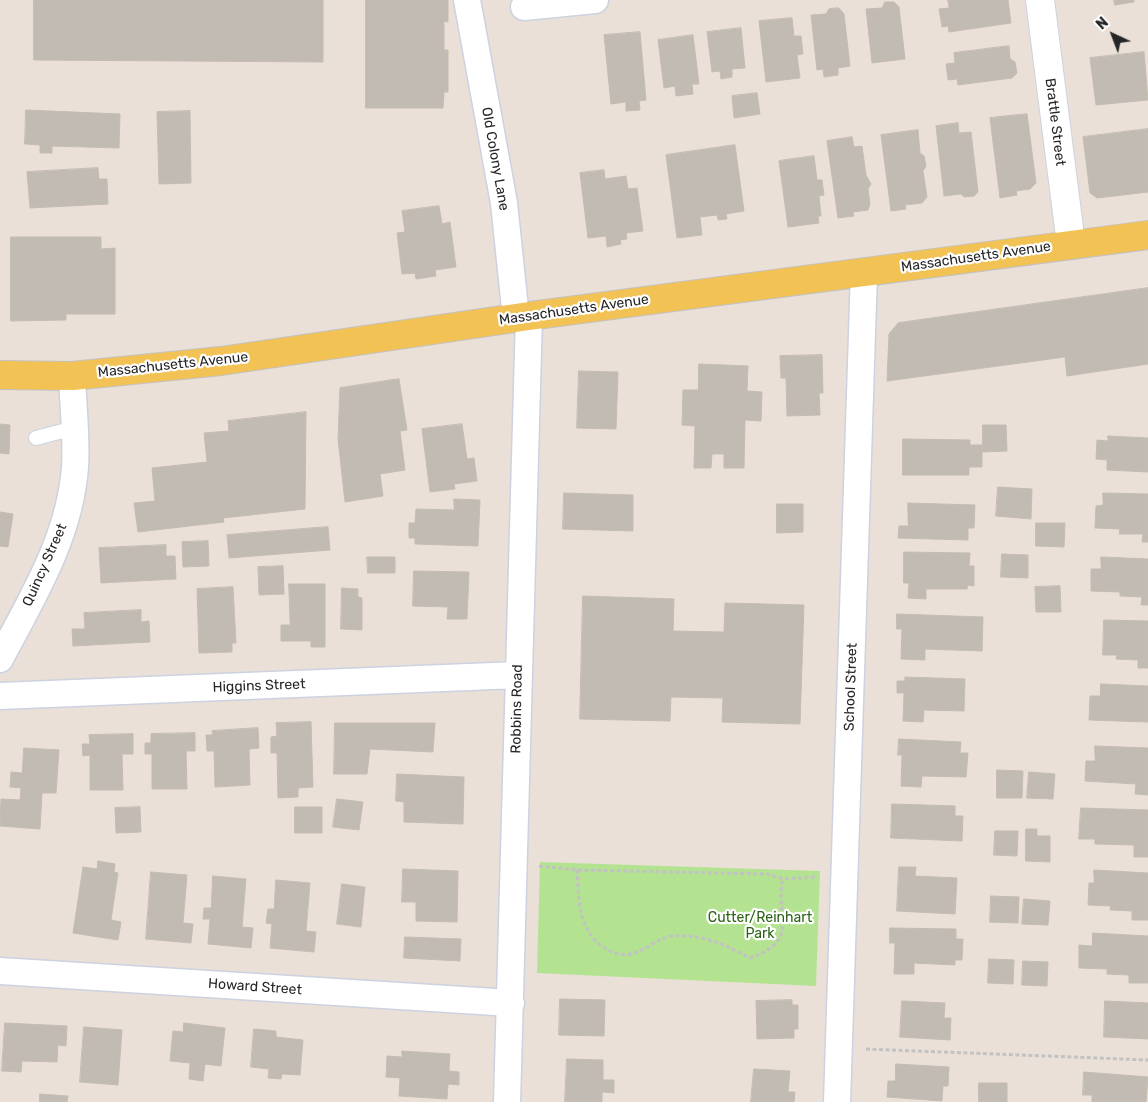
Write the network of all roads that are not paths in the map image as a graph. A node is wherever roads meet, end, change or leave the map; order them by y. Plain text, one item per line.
1 (467, 0) edge
2 (595, 0) edge
3 (1040, 0) edge
4 (524, 6) dead end
5 (1148, 235) edge
6 (1071, 244) junction
7 (864, 272) junction
8 (522, 317) junction
9 (0, 375) edge
10 (72, 376) junction
11 (74, 428) junction
12 (36, 438) dead end
13 (0, 658) edge
14 (518, 675) junction
15 (0, 696) edge
16 (0, 971) edge
17 (511, 1003) junction
18 (507, 1102) edge
19 (837, 1102) edge

1 - 8 street, Old Colony Lane
2 - 4 street
3 - 6 main road, Brattle Street
5 - 6 main road, Massachusetts Avenue
6 - 7 main road, Massachusetts Avenue
7 - 8 main road, Massachusetts Avenue
7 - 19 street, School Street
8 - 10 main road, Massachusetts Avenue
8 - 14 street, Robbins Road
9 - 10 main road, Massachusetts Avenue
10 - 11 street, Quincy Street
11 - 12 lane
11 - 13 street, Quincy Street
14 - 15 street, Higgins Street
14 - 17 street, Robbins Road
16 - 17 street, Howard Street
17 - 18 street, Robbins Road

